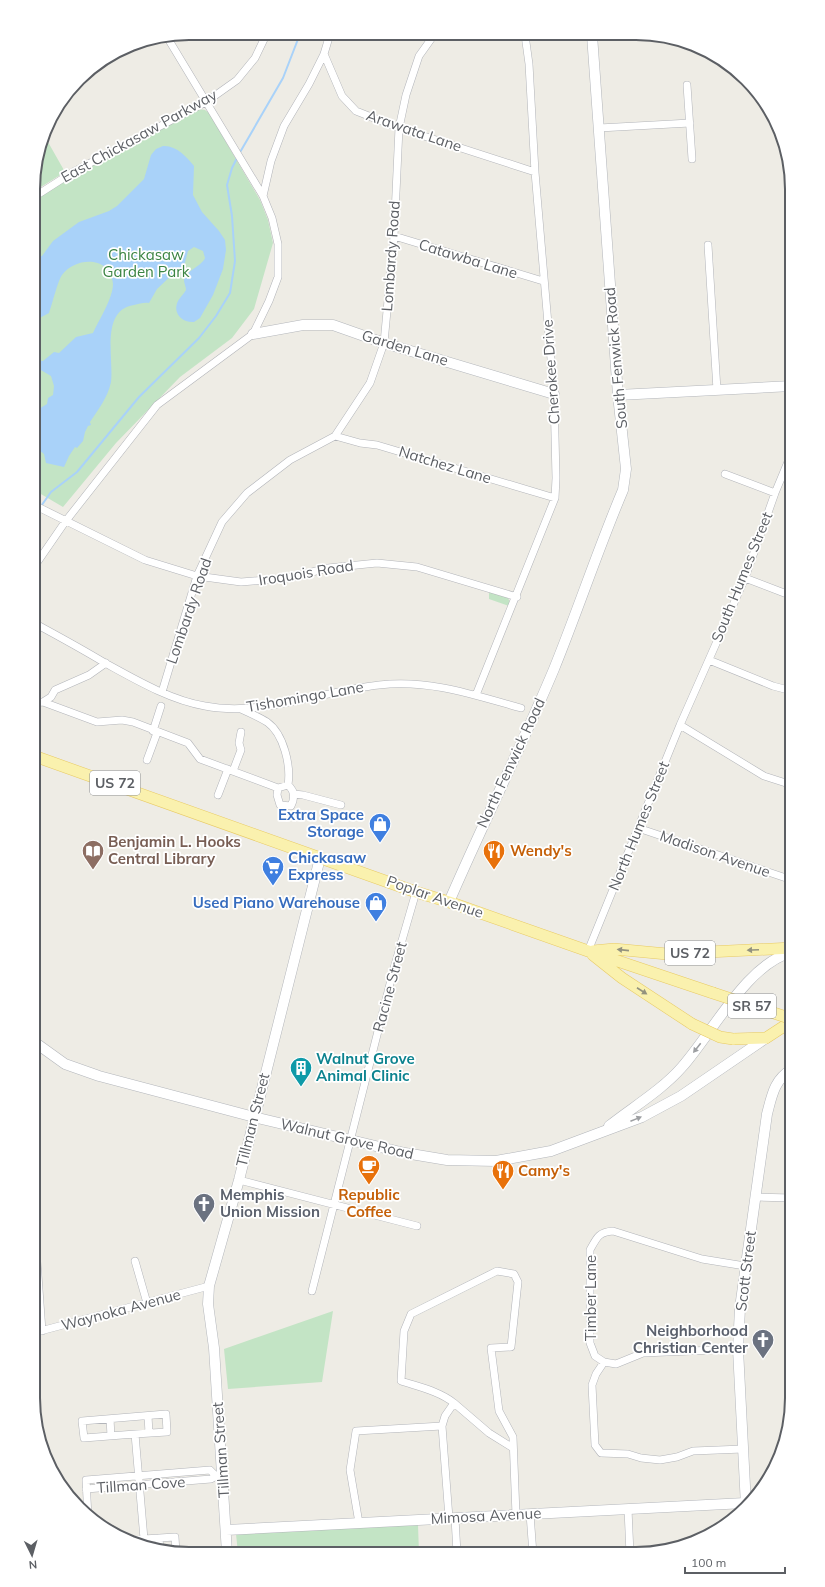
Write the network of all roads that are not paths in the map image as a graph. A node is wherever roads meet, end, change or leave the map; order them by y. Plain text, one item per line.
1 (264, 40) edge
2 (328, 40) edge
3 (430, 40) edge
4 (526, 40) edge
5 (592, 40) edge
6 (169, 41) edge
7 (324, 54) junction
8 (687, 85) dead end
9 (206, 102) junction
10 (690, 123) junction
11 (399, 128) junction
12 (599, 128) junction
13 (692, 159) dead end
14 (535, 172) junction
15 (40, 193) edge
16 (263, 196) junction
17 (394, 236) junction
18 (708, 245) dead end
19 (543, 281) junction
20 (253, 334) junction
21 (384, 343) junction
22 (785, 386) edge
23 (717, 390) junction
24 (554, 394) junction
25 (618, 395) junction
26 (335, 436) junction
27 (725, 474) dead end
28 (785, 477) edge
29 (775, 493) junction
30 (555, 498) junction
31 (40, 508) edge
32 (65, 522) junction
33 (40, 558) edge
34 (197, 576) junction
35 (745, 578) junction
36 (785, 593) edge
37 (517, 597) junction
38 (40, 626) edge
39 (709, 660) junction
40 (106, 663) junction
41 (554, 668) joint
42 (785, 689) edge
43 (162, 692) junction
44 (476, 695) junction
45 (692, 701) joint
46 (40, 702) edge
47 (43, 702) junction
48 (161, 706) dead end
49 (241, 708) junction
50 (521, 708) dead end
51 (680, 726) junction
52 (155, 732) junction
53 (241, 732) dead end
54 (40, 758) edge
55 (147, 760) dead end
56 (230, 770) junction
57 (785, 783) edge
58 (288, 785) junction
59 (278, 788) junction
60 (294, 794) junction
61 (218, 795) dead end
62 (341, 805) dead end
63 (638, 828) junction
64 (320, 858) junction
65 (785, 878) edge
66 (416, 892) junction
67 (449, 902) junction
68 (785, 948) edge
69 (588, 951) junction
70 (785, 954) edge
71 (785, 1018) edge
72 (785, 1025) edge
73 (766, 1038) junction
74 (40, 1046) edge
75 (785, 1073) edge
76 (254, 1117) junction
77 (600, 1134) junction
78 (349, 1140) junction
79 (239, 1180) junction
80 (756, 1197) junction
81 (785, 1198) edge
82 (333, 1205) junction
83 (417, 1226) dead end
84 (135, 1261) dead end
85 (746, 1266) junction
86 (209, 1286) junction
87 (312, 1291) dead end
88 (40, 1303) edge
89 (147, 1303) junction
90 (42, 1331) joint
91 (738, 1349) junction
92 (604, 1362) junction
93 (454, 1403) junction
94 (148, 1416) junction
95 (110, 1419) junction
96 (442, 1426) junction
97 (149, 1433) junction
98 (135, 1434) junction
99 (111, 1436) junction
100 (513, 1448) junction
101 (743, 1449) junction
102 (161, 1474) junction
103 (219, 1475) junction
104 (139, 1476) junction
105 (162, 1483) junction
106 (140, 1485) junction
107 (86, 1489) junction
108 (746, 1498) edge
109 (740, 1504) edge
110 (87, 1506) edge
111 (628, 1509) junction
112 (530, 1514) junction
113 (516, 1515) junction
114 (452, 1518) junction
115 (359, 1523) junction
116 (226, 1530) junction
117 (159, 1538) junction
118 (144, 1539) joint
119 (159, 1544) edge
120 (176, 1547) edge
121 (227, 1547) edge
122 (456, 1547) edge
123 (532, 1547) edge
124 (630, 1547) edge

1 - 9 street, East Chickasaw Parkway
2 - 7 street
3 - 11 street, Lombardy Road
4 - 14 street, Cherokee Drive
5 - 12 main road, South Fenwick Road
6 - 9 street
7 - 11 street, Arawata Lane
7 - 16 street
8 - 10 street
9 - 15 street, East Chickasaw Parkway
9 - 16 street
10 - 12 street
10 - 13 street
11 - 14 street, Arawata Lane
11 - 17 street, Lombardy Road
12 - 25 main road, South Fenwick Road
14 - 19 street, Cherokee Drive
16 - 20 street
17 - 19 street, Catawba Lane
17 - 21 street, Lombardy Road
18 - 23 street
19 - 24 street, Cherokee Drive
20 - 21 main road, Garden Lane
20 - 32 street
21 - 24 main road, Garden Lane
21 - 26 street, Lombardy Road
22 - 23 main road
23 - 25 main road
24 - 30 street, Cherokee Drive
25 - 41 main road, South Fenwick Road
26 - 30 street, Natchez Lane
26 - 34 street, Lombardy Road
27 - 29 street
28 - 29 street, South Humes Street
29 - 35 street, South Humes Street
30 - 37 street, Cherokee Drive
31 - 32 street, Iroquois Road
32 - 33 street
32 - 34 street, Iroquois Road
34 - 37 street, Iroquois Road
34 - 43 street, Lombardy Road
35 - 36 street
35 - 39 street, South Humes Street
37 - 44 street, Cherokee Drive
38 - 40 street, Tishomingo Lane
39 - 42 street
39 - 45 street, South Humes Street
40 - 43 street, Tishomingo Lane
40 - 47 street
41 - 67 main road, North Fenwick Road
43 - 49 street, Tishomingo Lane
44 - 49 street, Tishomingo Lane
44 - 50 street, Tishomingo Lane
45 - 51 street, North Humes Street
46 - 47 street
47 - 52 street
48 - 52 street
49 - 58 street
51 - 57 street
51 - 63 street, North Humes Street
52 - 55 street
52 - 56 street
53 - 56 street
54 - 64 main road, Poplar Avenue / US 72
56 - 59 street
56 - 61 street
58 - 59 street
58 - 60 street
59 - 60 street
60 - 62 street
63 - 65 street, Madison Avenue
63 - 69 street, North Humes Street
64 - 66 main road, Poplar Avenue / US 72
64 - 76 main road, Tillman Street
66 - 67 main road, Poplar Avenue / US 72
66 - 78 street, Racine Street
67 - 69 main road, Poplar Avenue / US 72
68 -> 69 main road, US 72
69 - 71 main road, Poplar Avenue / SR 57, bridge
69 -> 73 main road, US 72, bridge
70 -> 77 main road, Walnut Grove Road
72 - 73 main road
77 -> 73 main road, Walnut Grove Road
74 - 76 main road, Walnut Grove Road
75 - 80 main road, Scott Street
76 - 78 main road, Walnut Grove Road
76 - 79 main road, Tillman Street
77 - 78 main road, Walnut Grove Road
78 - 82 street, Racine Street
79 - 82 street
79 - 86 main road, Tillman Street
80 - 81 street
80 - 85 main road, Scott Street
82 - 83 street
82 - 87 street, Racine Street
84 - 89 street
85 - 91 main road, Scott Street
85 - 92 street, Timber Lane
86 - 89 street, Waynoka Avenue
86 - 103 main road, Tillman Street
88 - 90 street
89 - 90 street, Waynoka Avenue
91 - 92 street
91 - 101 main road, Scott Street
92 - 101 street, Timber Lane
93 - 96 street
93 - 100 street
93 - 100 street
94 - 95 street
94 - 97 street
94 - 97 street
95 - 99 street
95 - 99 street
96 - 114 street
96 - 115 street
97 - 98 street
98 - 99 street
98 - 104 street
100 - 113 street
101 - 108 main road, Scott Street
102 - 103 street, Tillman Cove
102 - 104 street, Tillman Cove
102 - 105 street
103 - 105 street, Tillman Cove
103 - 116 main road, Tillman Street
104 - 106 street
104 - 107 street, Tillman Cove
105 - 106 street, Tillman Cove
106 - 107 street, Tillman Cove
106 - 118 street
107 - 110 street
109 - 111 main road, Mimosa Avenue
111 - 112 main road, Mimosa Avenue
111 - 124 street
112 - 113 main road, Mimosa Avenue
112 - 123 street
113 - 114 main road, Mimosa Avenue
114 - 115 main road, Mimosa Avenue
114 - 122 street
115 - 116 main road, Mimosa Avenue
116 - 121 main road, Tillman Street
117 - 118 street
117 - 119 street
117 - 120 street

